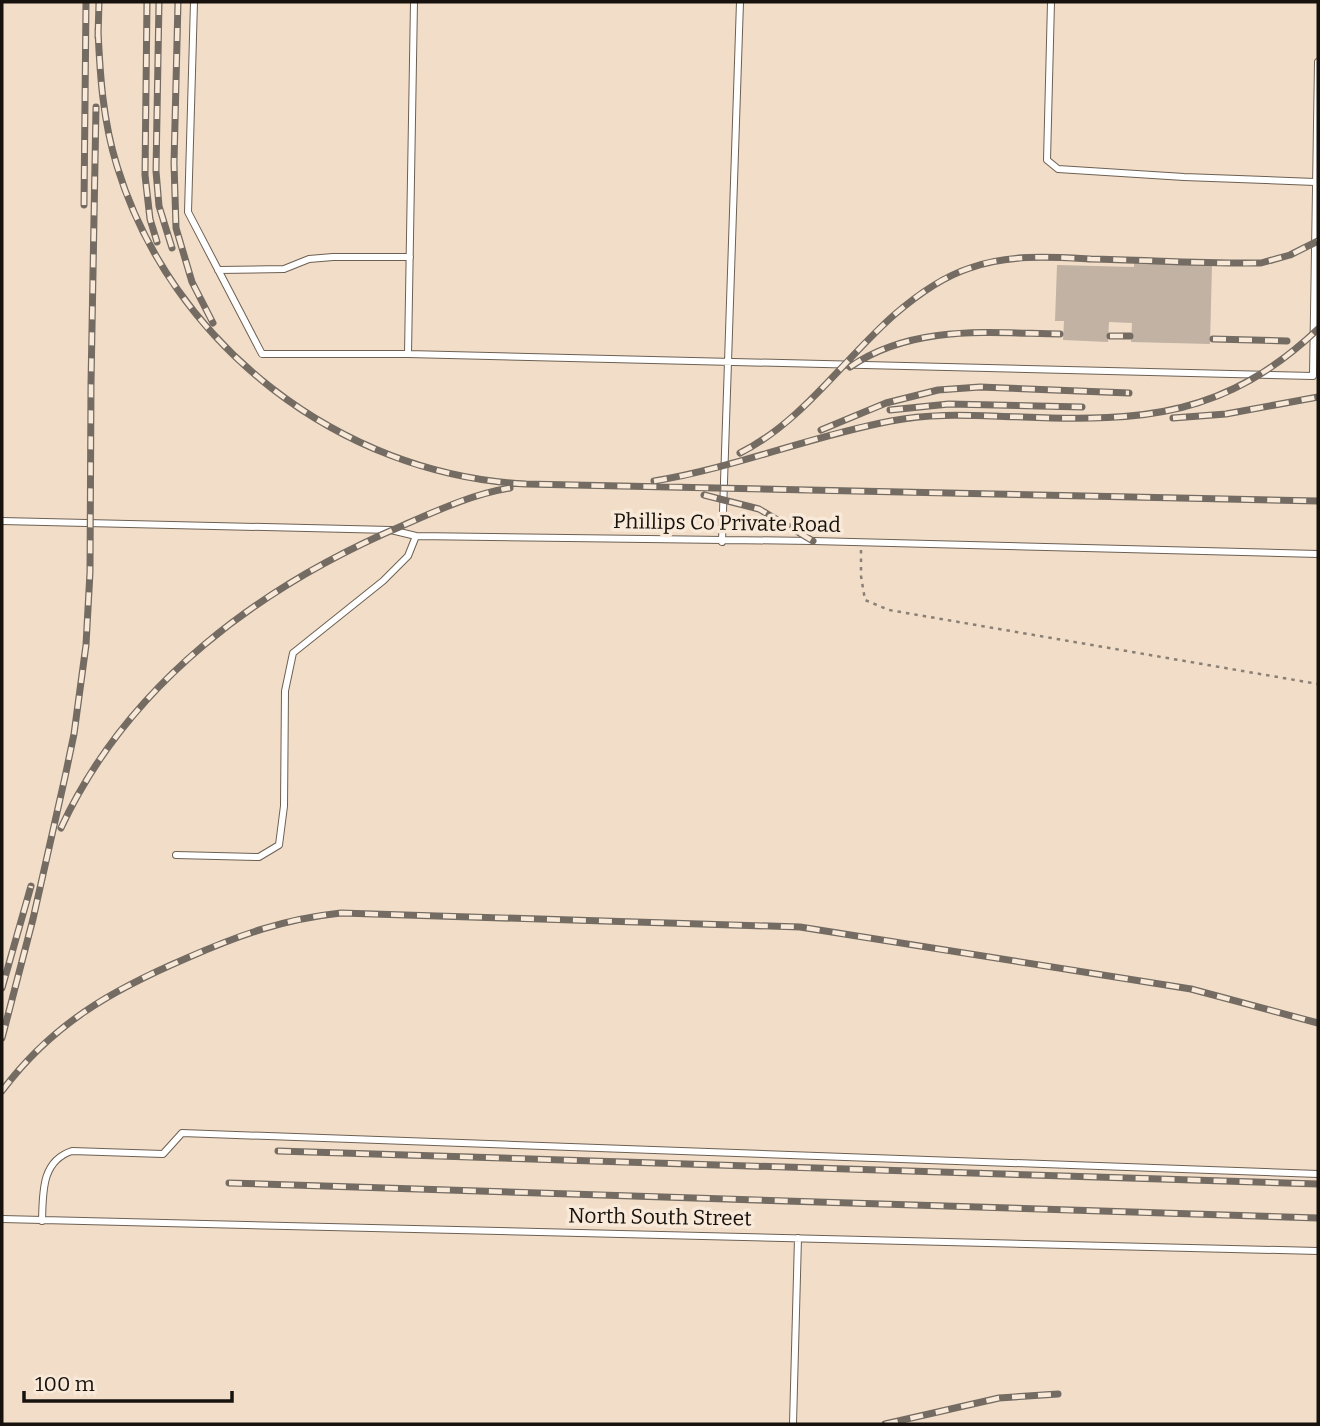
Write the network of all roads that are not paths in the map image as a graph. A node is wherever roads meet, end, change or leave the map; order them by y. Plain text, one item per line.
1 (194, 2) edge
2 (414, 2) edge
3 (740, 2) edge
4 (1051, 2) edge
5 (1318, 62) edge
6 (1315, 182) junction
7 (410, 257) junction
8 (218, 270) junction
9 (408, 354) junction
10 (729, 362) junction
11 (2, 521) edge
12 (416, 536) junction
13 (722, 542) junction
14 (1318, 554) edge
15 (176, 855) dead end
16 (1318, 1174) edge
17 (2, 1219) edge
18 (42, 1221) junction
19 (797, 1238) junction
20 (1318, 1251) edge
21 (793, 1424) edge

1 - 8 lane
2 - 7 lane
3 - 10 lane
4 - 6 lane
5 - 6 lane
6 - 10 lane
7 - 8 lane
7 - 9 lane
8 - 9 lane
9 - 10 lane
10 - 13 lane
11 - 12 lane, Phillips Co Private Road
12 - 13 lane, Phillips Co Private Road
12 - 15 lane
13 - 14 lane, Phillips Co Private Road
16 - 18 lane
17 - 18 lane, North South Street
18 - 19 lane, North South Street
19 - 20 lane, North South Street
19 - 21 lane

